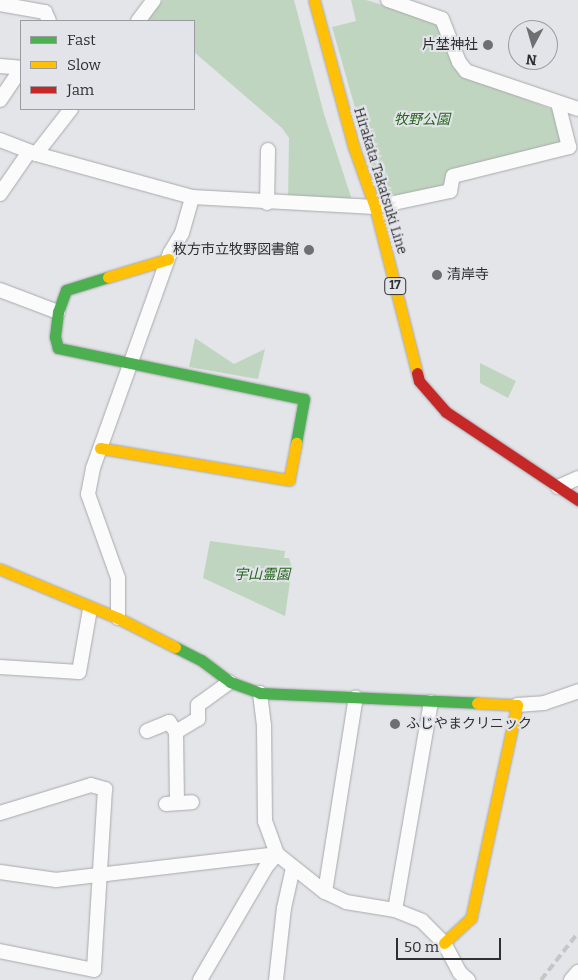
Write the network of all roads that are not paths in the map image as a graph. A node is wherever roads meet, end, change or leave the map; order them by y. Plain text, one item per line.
1 (154, 0) edge
2 (314, 0) edge
3 (388, 0) edge
4 (0, 4) edge
5 (49, 20) edge
6 (139, 20) edge
7 (0, 66) edge
8 (20, 69) edge
9 (20, 70) edge
10 (0, 100) edge
11 (558, 103) junction
12 (578, 109) edge
13 (70, 110) edge
14 (0, 140) edge
15 (268, 150) dead end
16 (32, 153) junction
17 (0, 194) edge
18 (192, 197) junction
19 (267, 203) junction
20 (375, 207) junction
21 (168, 259) junction
22 (0, 290) edge
23 (58, 312) junction
24 (130, 365) junction
25 (100, 448) junction
26 (578, 478) edge
27 (558, 487) junction
28 (578, 500) edge
29 (0, 569) edge
30 (90, 609) junction
31 (118, 618) junction
32 (0, 667) edge
33 (230, 682) junction
34 (578, 691) edge
35 (260, 693) junction
36 (356, 697) junction
37 (431, 702) junction
38 (517, 705) junction
39 (147, 731) dead end
40 (176, 732) junction
41 (192, 802) dead end
42 (0, 812) edge
43 (277, 854) junction
44 (293, 868) junction
45 (0, 872) edge
46 (101, 876) junction
47 (325, 892) junction
48 (395, 910) junction
49 (444, 943) junction
50 (0, 951) edge
51 (578, 972) edge
52 (461, 978) edge
53 (200, 980) edge
54 (276, 980) edge
55 (571, 980) edge

1 - 6 street
2 - 20 street, Hirakata Takatsuki Line / 17
3 - 11 street
4 - 5 street
7 - 8 street
9 - 10 street
11 - 12 street
11 - 20 street
13 - 16 street
14 - 16 street
15 - 19 street
16 - 17 street
16 - 18 street
18 - 19 street
18 - 21 street
19 - 20 street
20 - 27 street, Hirakata Takatsuki Line / 17
21 - 23 street
21 - 24 street
22 - 23 street
23 - 24 street
24 - 25 street
24 - 25 street
25 - 31 street
26 - 27 street
27 - 28 street, Hirakata Takatsuki Line / 17
29 - 30 street
30 - 31 street
30 - 32 street
31 - 33 street
33 - 35 street
33 - 40 street
34 - 38 street
35 - 36 street
35 - 43 street
36 - 37 street
36 - 47 street
37 - 38 street
37 - 48 street
38 - 49 street
39 - 40 street
40 - 41 street
42 - 46 street
43 - 44 street
43 - 46 street
43 - 53 street
44 - 47 street
44 - 54 street
45 - 46 street
46 - 50 street
47 - 48 street
48 - 49 street
49 - 52 street
51 - 55 street

